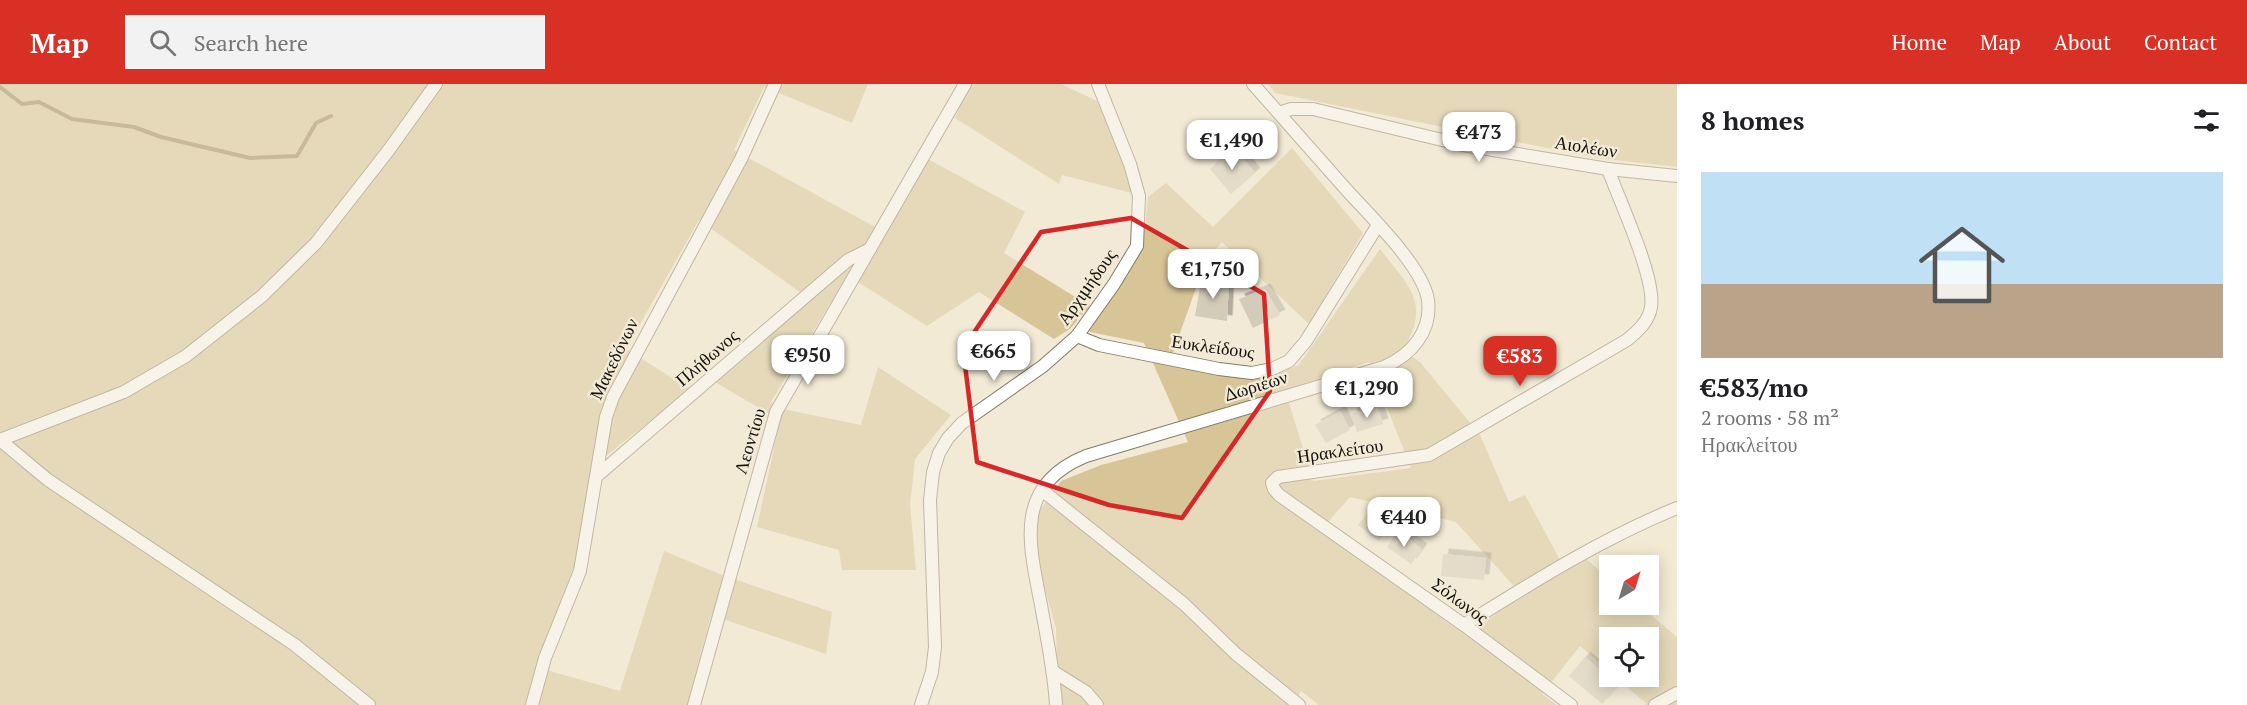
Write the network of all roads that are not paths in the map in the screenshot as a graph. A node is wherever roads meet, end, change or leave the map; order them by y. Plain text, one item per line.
1 (436, 84) edge
2 (775, 84) edge
3 (1098, 84) edge
4 (1253, 84) edge
5 (963, 85) edge
6 (1279, 113) junction
7 (1608, 169) junction
8 (1677, 176) edge
9 (1378, 225) junction
10 (870, 249) junction
11 (1077, 336) junction
12 (0, 440) edge
13 (598, 476) junction
14 (1272, 483) joint
15 (1043, 490) junction
16 (1677, 508) edge
17 (1464, 625) junction
18 (1054, 672) junction
19 (1677, 693) edge
20 (369, 705) edge
21 (532, 705) edge
22 (694, 705) edge
23 (921, 705) edge
24 (1056, 705) edge
25 (1097, 705) edge
26 (1299, 705) edge
27 (1571, 705) edge
28 (1656, 705) edge

1 - 12 street
2 - 13 street, Μακεδόνων
3 - 11 street, Αρχιμήδους
4 - 6 street, Δωριέων
5 - 10 street, Λεοντίου
6 - 7 street, Αιολέων
6 - 9 street, Δωριέων
7 - 8 street, Αιολέων
7 - 14 street, Ηρακλείτου
9 - 11 street, Ευκλείδους
9 - 15 street, Δωριέων
10 - 13 street, Πλήθωνος
10 - 22 street, Λεοντίου
11 - 23 street, Αρχιμήδους
12 - 20 street
13 - 21 street, Μακεδόνων
14 - 17 street, Σόλωνος
15 - 18 street, Δωριέων
15 - 26 street
16 - 17 street
17 - 27 street, Σόλωνος
18 - 24 street, Δωριέων
18 - 25 street
19 - 28 street

